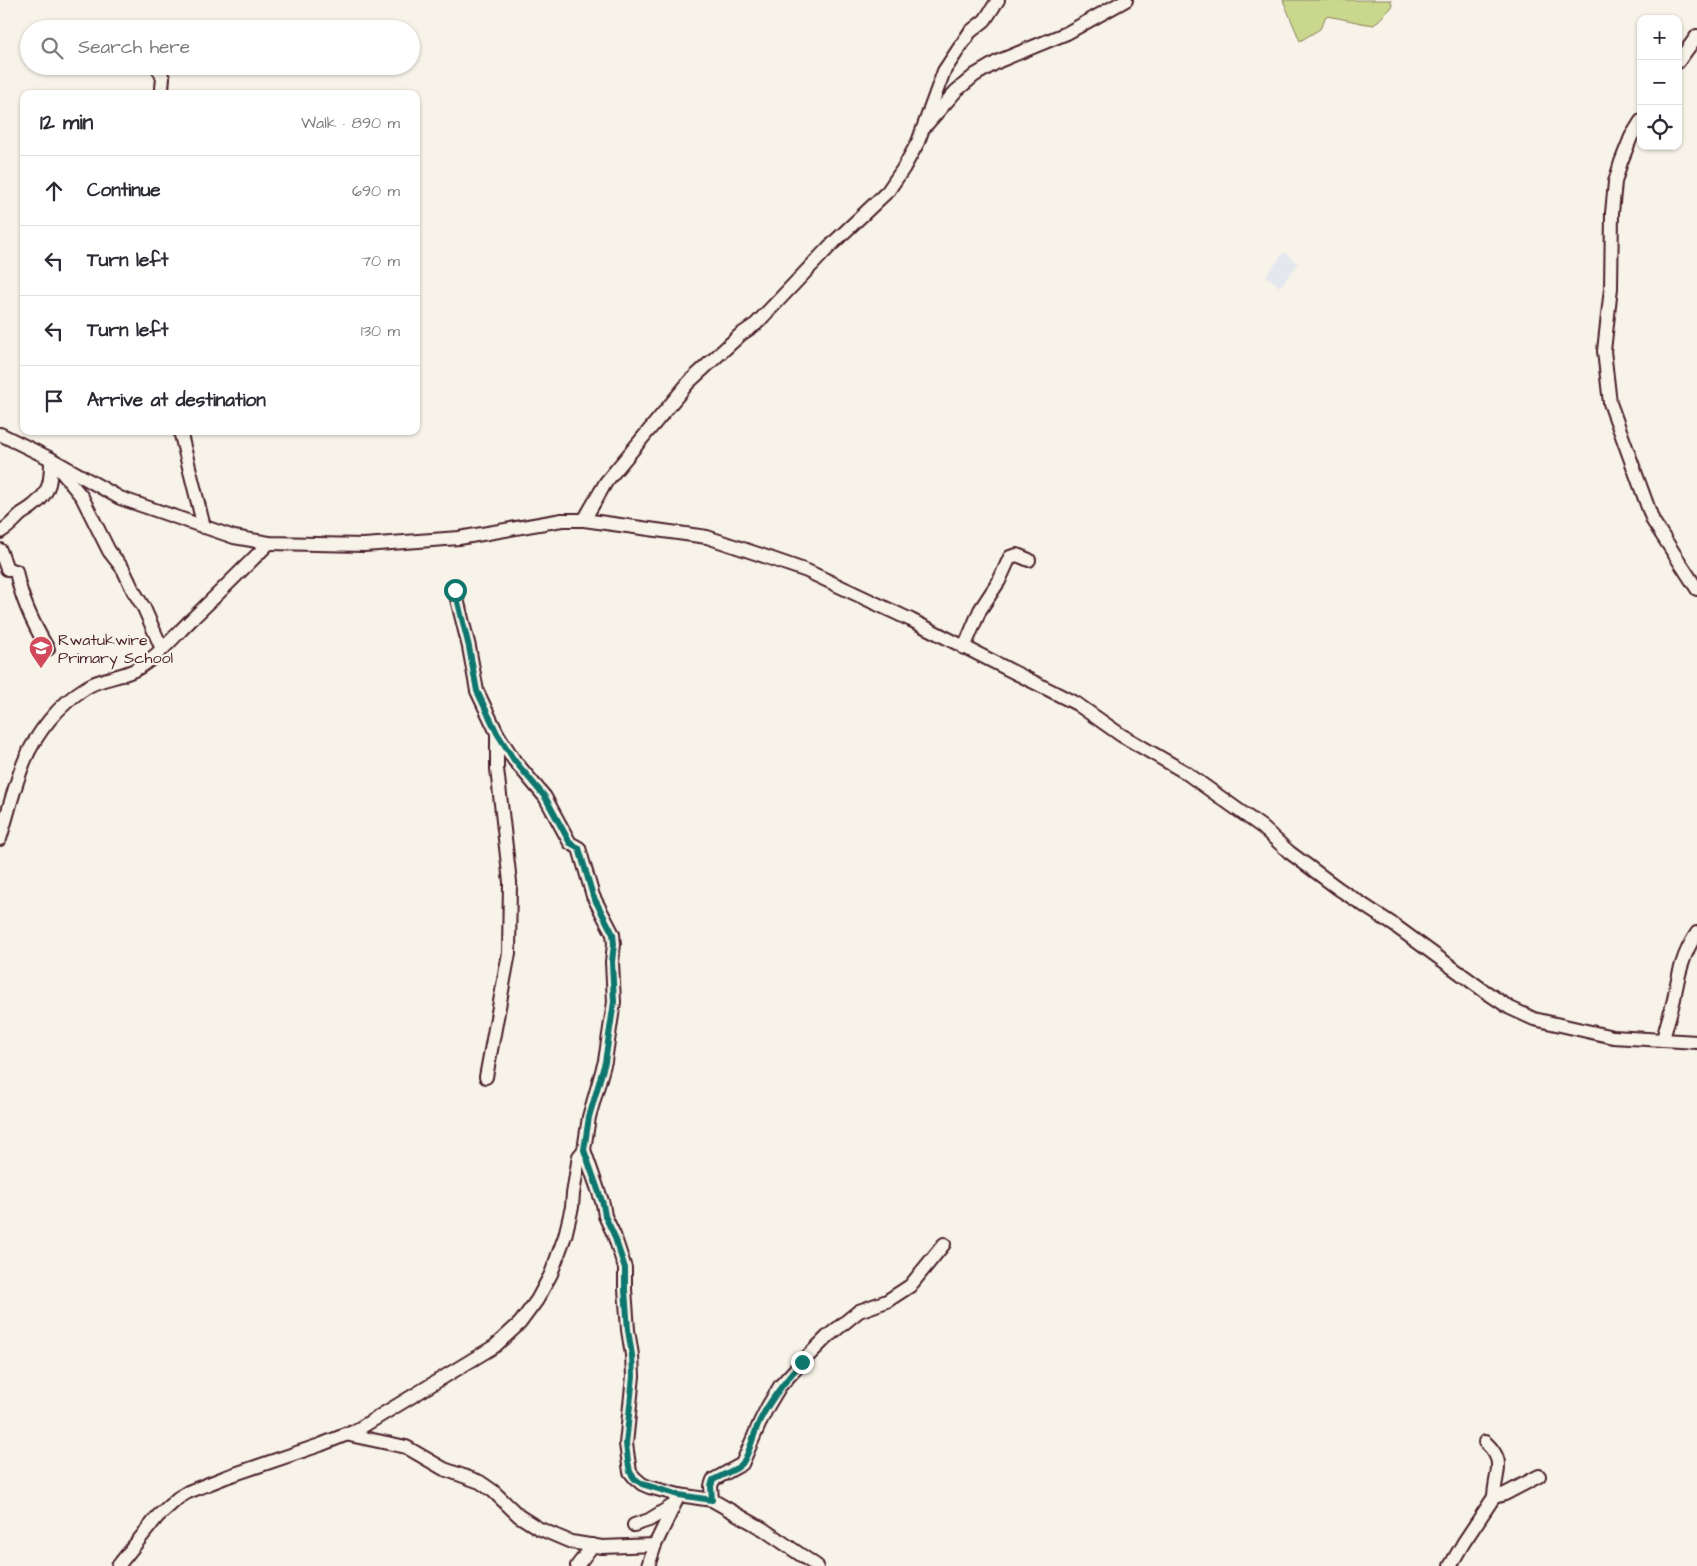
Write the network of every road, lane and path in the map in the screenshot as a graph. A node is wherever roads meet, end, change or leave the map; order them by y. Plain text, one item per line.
1 (998, 0) edge
2 (1126, 0) edge
3 (1697, 36) edge
4 (1679, 60) edge
5 (162, 75) edge
6 (163, 90) edge
7 (1637, 127) edge
8 (923, 130) junction
9 (0, 434) edge
10 (181, 435) edge
11 (51, 459) junction
12 (584, 520) junction
13 (204, 527) junction
14 (0, 532) edge
15 (269, 543) junction
16 (0, 550) edge
17 (1029, 560) dead end
18 (1697, 589) edge
19 (455, 590) dead end
20 (964, 648) junction
21 (48, 649) dead end
22 (162, 650) junction
23 (497, 733) junction
24 (0, 839) edge
25 (1697, 933) edge
26 (1663, 1040) junction
27 (1697, 1042) edge
28 (486, 1076) dead end
29 (584, 1150) junction
30 (944, 1244) dead end
31 (345, 1434) junction
32 (1485, 1442) dead end
33 (1539, 1476) dead end
34 (1494, 1497) junction
35 (712, 1500) junction
36 (676, 1501) junction
37 (634, 1524) dead end
38 (593, 1545) junction
39 (655, 1545) junction
40 (118, 1566) edge
41 (577, 1566) edge
42 (648, 1566) edge
43 (818, 1566) edge
44 (1450, 1566) edge

1 - 8 street
2 - 8 street
3 - 4 street
5 - 6 street
7 - 18 street
8 - 12 street
9 - 11 street
10 - 13 street
11 - 13 street
11 - 14 street
11 - 22 street
12 - 15 street
12 - 20 street
13 - 15 street
15 - 22 street
16 - 21 street
17 - 20 street
19 - 23 street
20 - 26 street
22 - 24 street
23 - 28 street
23 - 29 street
25 - 26 street
26 - 27 street
29 - 31 street
29 - 36 street
30 - 35 street
31 - 38 street
31 - 40 street
32 - 34 street
33 - 34 street
34 - 44 street
35 - 36 street
35 - 43 street
36 - 37 street
36 - 39 street
38 - 39 street
38 - 41 street
39 - 42 street

